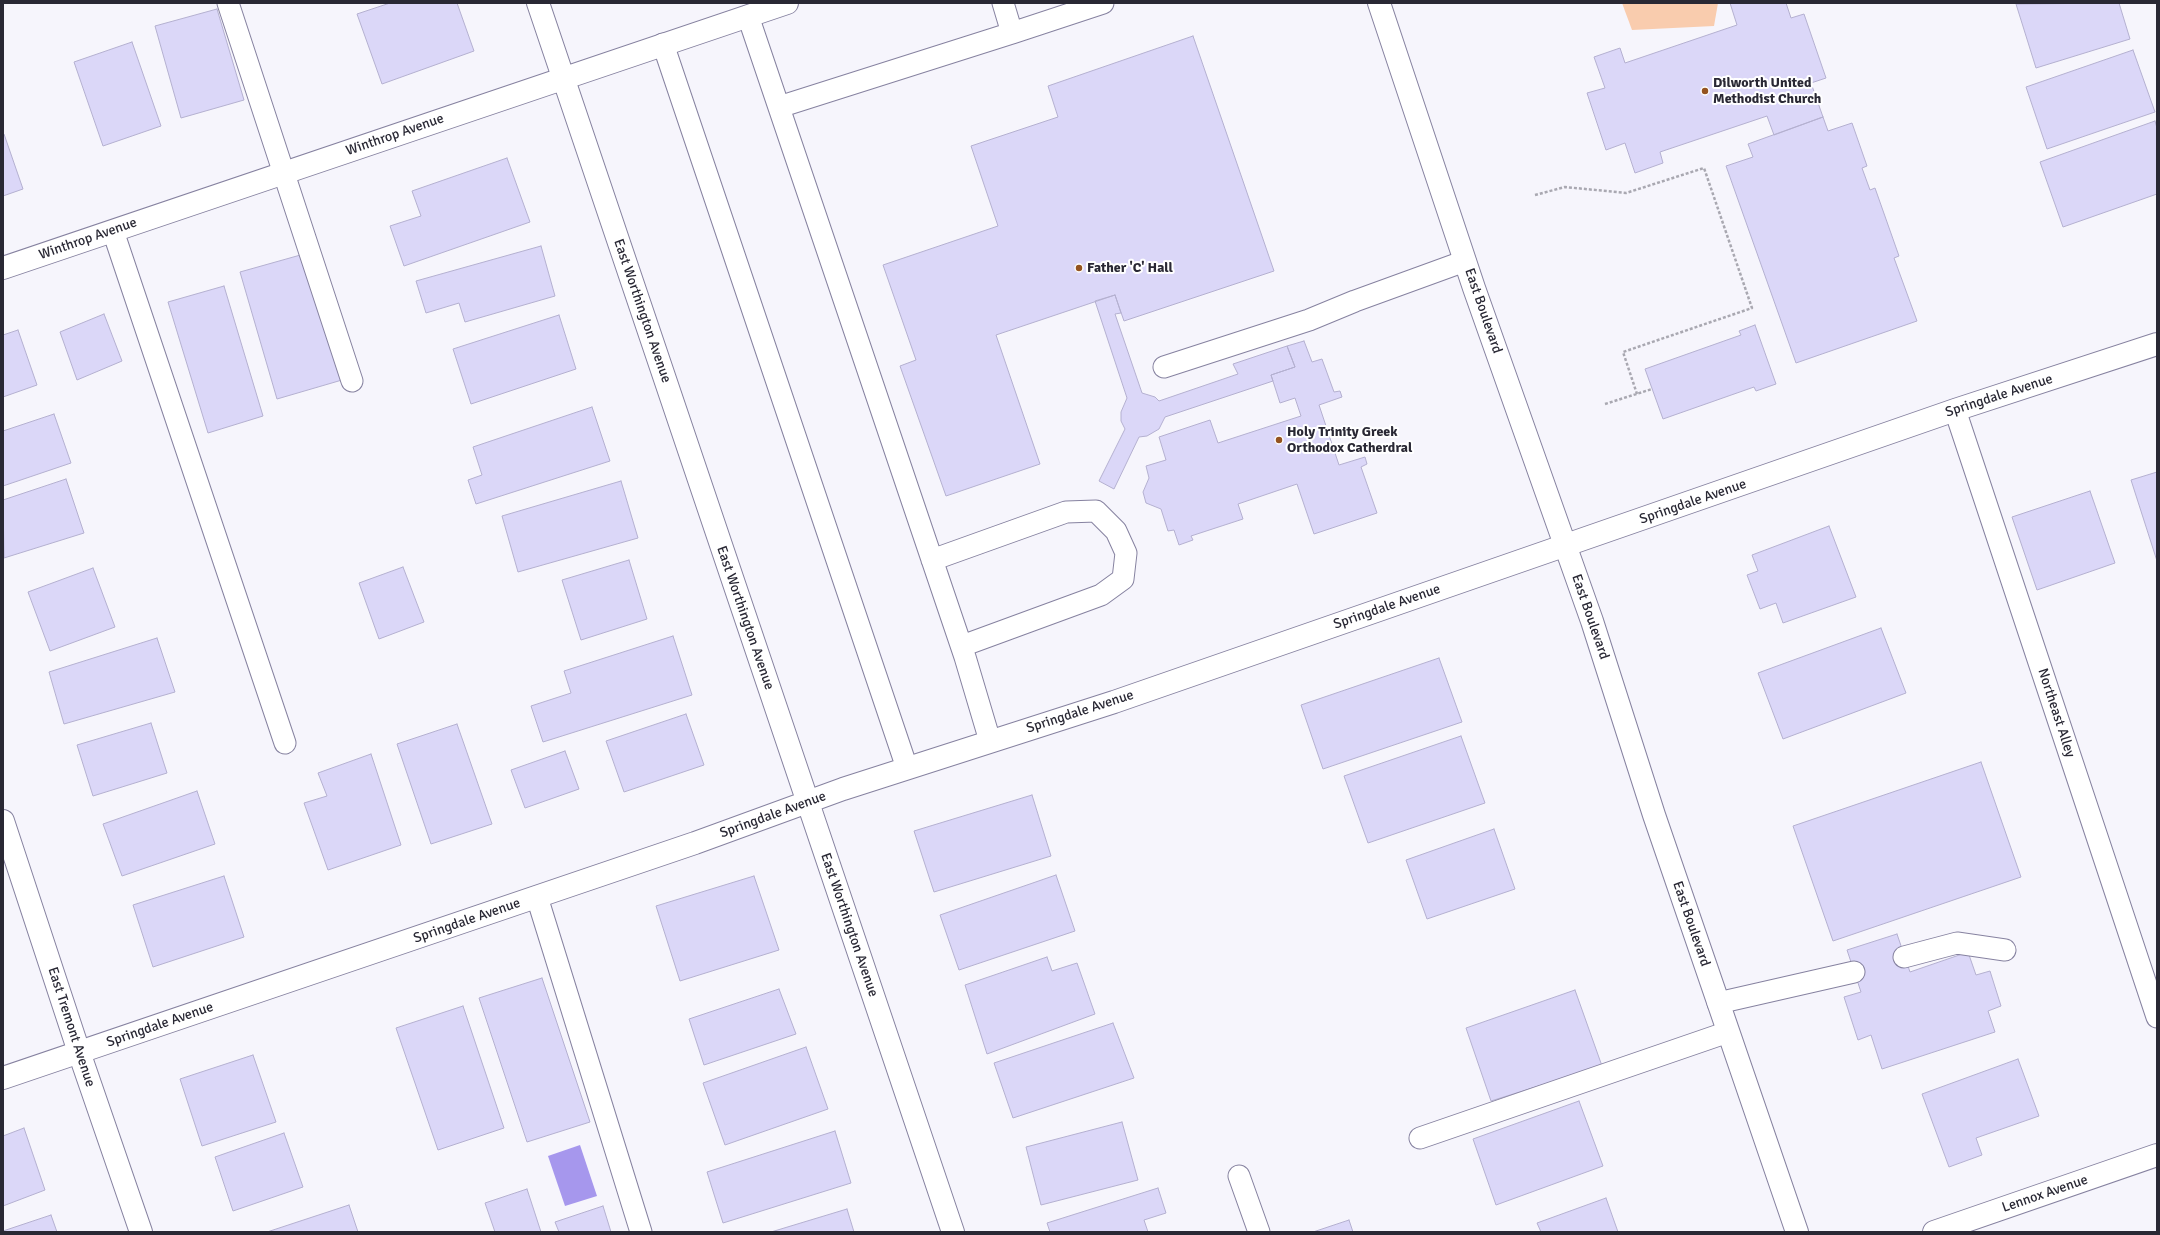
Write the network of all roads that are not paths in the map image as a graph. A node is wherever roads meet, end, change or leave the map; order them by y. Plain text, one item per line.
1 (228, 3) edge
2 (538, 3) edge
3 (786, 3) edge
4 (1003, 3) edge
5 (1103, 3) edge
6 (1379, 3) edge
7 (748, 16) junction
8 (1012, 33) junction
9 (663, 44) junction
10 (564, 78) junction
11 (779, 107) junction
12 (284, 172) junction
13 (113, 231) junction
14 (1465, 261) junction
15 (3, 268) edge
16 (2157, 344) edge
17 (1164, 367) dead end
18 (352, 381) dead end
19 (1955, 410) junction
20 (1566, 546) junction
21 (932, 560) junction
22 (962, 646) junction
23 (990, 741) junction
24 (285, 743) dead end
25 (906, 768) junction
26 (808, 802) junction
27 (3, 821) edge
28 (536, 897) junction
29 (2005, 950) dead end
30 (1904, 957) dead end
31 (1854, 972) dead end
32 (1718, 1003) junction
33 (2157, 1016) edge
34 (1728, 1032) junction
35 (79, 1052) junction
36 (3, 1078) edge
37 (1420, 1138) dead end
38 (2157, 1155) edge
39 (1239, 1176) dead end
40 (141, 1232) edge
41 (642, 1232) edge
42 (953, 1232) edge
43 (1259, 1232) edge
44 (1797, 1232) edge
45 (1934, 1232) edge

1 - 12 lane
2 - 10 street, East Worthington Avenue
3 - 7 street, Winthrop Avenue
4 - 8 lane
5 - 8 lane
6 - 14 street, East Boulevard
7 - 9 street, Winthrop Avenue
7 - 11 lane
8 - 11 lane
9 - 10 street, Winthrop Avenue
9 - 25 lane
10 - 12 street, Winthrop Avenue
10 - 26 street, East Worthington Avenue
11 - 21 lane
12 - 13 street, Winthrop Avenue
12 - 18 lane
13 - 15 street, Winthrop Avenue
13 - 24 lane
14 - 17 lane
14 - 20 street, East Boulevard
16 - 19 street, Springdale Avenue
19 - 20 street, Springdale Avenue
19 - 33 lane, Northeast Alley
20 - 23 street, Springdale Avenue
20 - 32 street, East Boulevard
21 - 22 lane
21 - 22 lane
22 - 23 lane
23 - 25 street, Springdale Avenue
25 - 26 street, Springdale Avenue
26 - 28 street, Springdale Avenue
26 - 42 street, East Worthington Avenue
27 - 35 street, East Tremont Avenue
28 - 35 street, Springdale Avenue
28 - 41 lane
29 - 30 lane
31 - 32 lane
32 - 34 street, East Boulevard
34 - 37 lane
34 - 44 street, East Boulevard
35 - 36 street, Springdale Avenue
35 - 40 street, East Tremont Avenue
38 - 45 street, Lennox Avenue
39 - 43 lane

